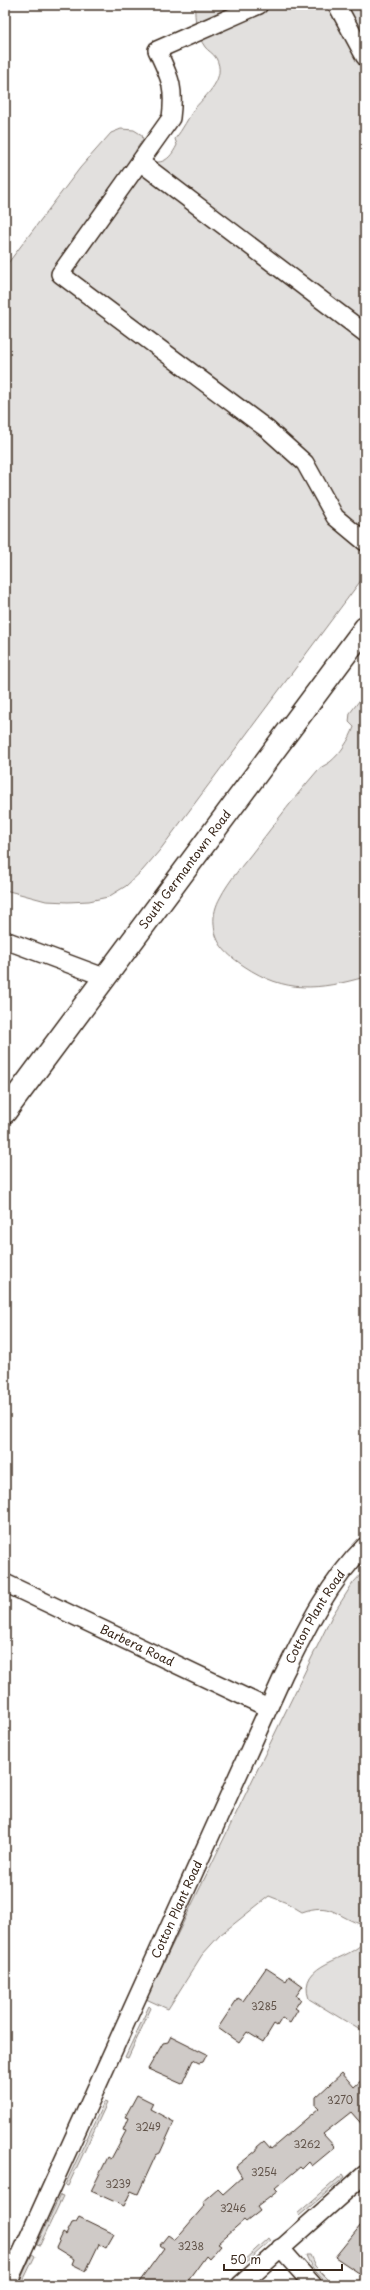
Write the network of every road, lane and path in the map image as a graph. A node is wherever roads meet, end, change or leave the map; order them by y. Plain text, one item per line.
1 (259, 5) edge
2 (337, 5) edge
3 (365, 57) edge
4 (140, 162) junction
5 (365, 333) edge
6 (362, 534) edge
7 (365, 628) edge
8 (5, 940) edge
9 (104, 977) junction
10 (5, 1112) edge
11 (365, 1546) edge
12 (5, 1583) edge
13 (268, 1708) junction
14 (365, 2174) edge
15 (280, 2248) junction
16 (7, 2285) edge
17 (240, 2285) edge
18 (313, 2285) edge

1 - 4 street
2 - 3 street
4 - 5 street
4 - 6 street
7 - 9 main road, South Germantown Road
8 - 9 street
9 - 10 main road, South Germantown Road
11 - 13 street, Cotton Plant Road
12 - 13 street, Barbera Road
13 - 16 street, Cotton Plant Road
14 - 15 street
15 - 17 street
15 - 18 street

